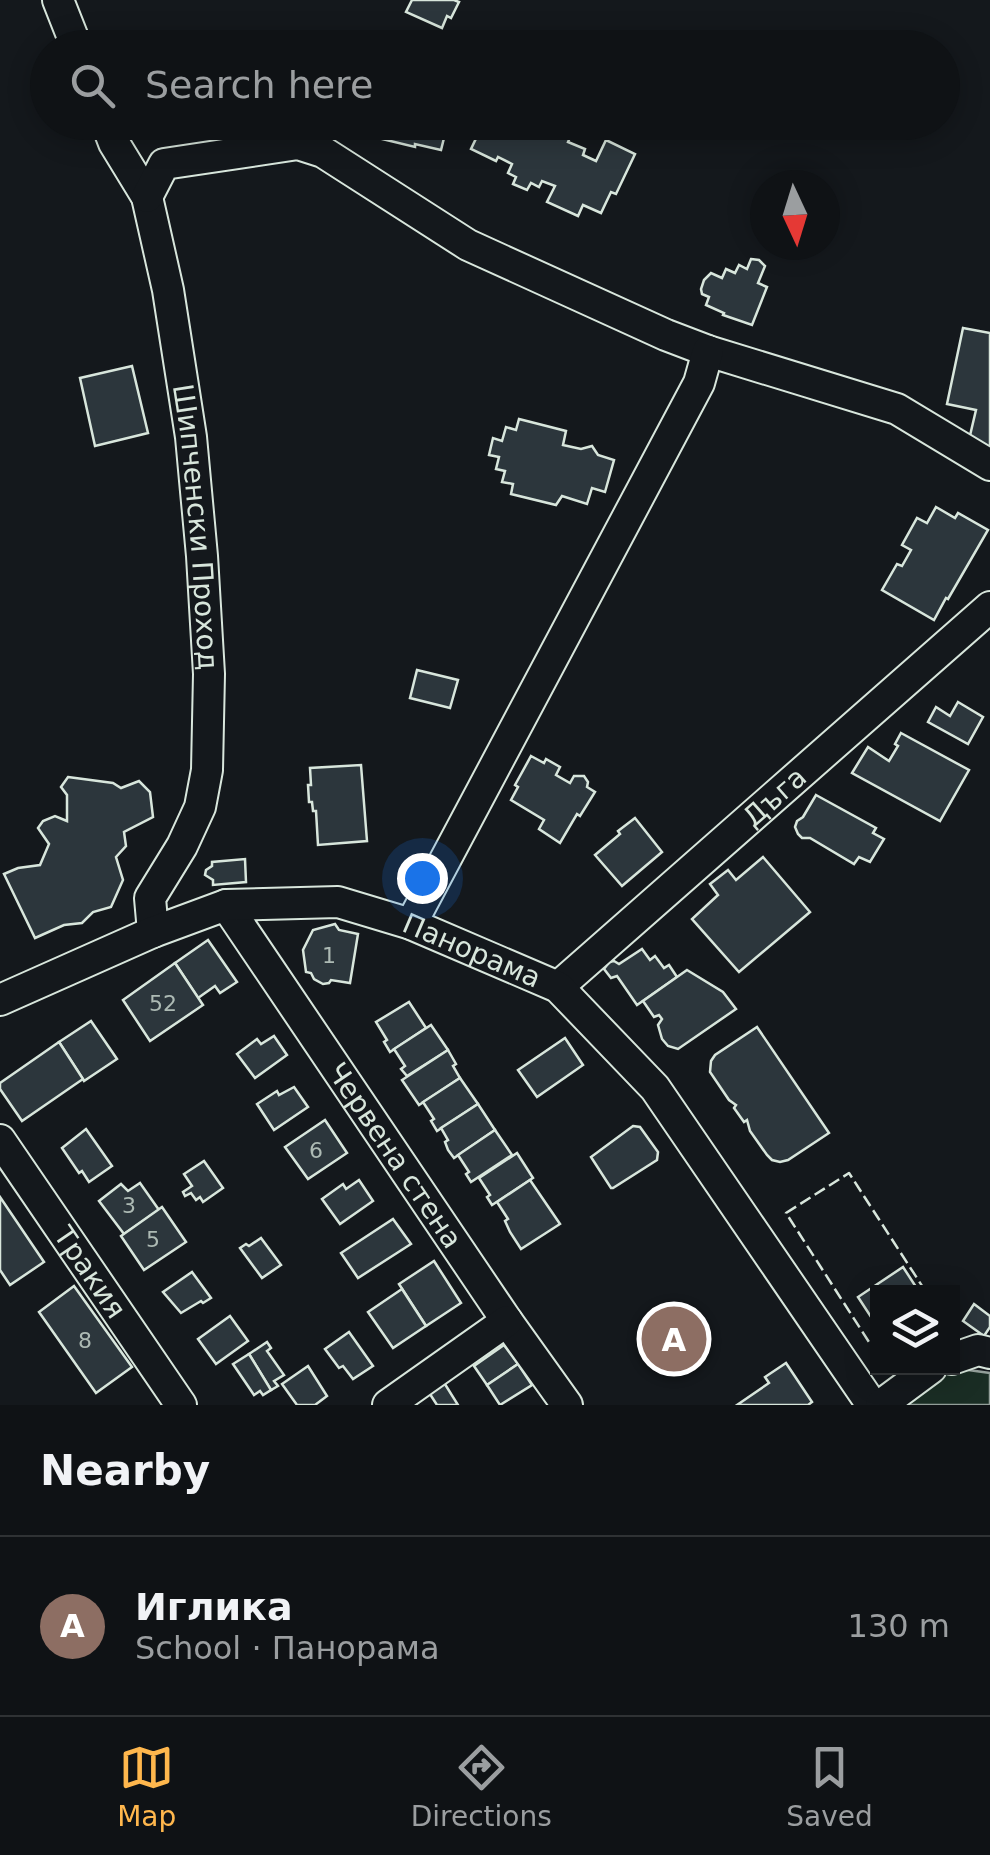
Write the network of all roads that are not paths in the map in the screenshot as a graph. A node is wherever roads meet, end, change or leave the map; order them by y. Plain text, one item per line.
1 (58, 0) edge
2 (69, 30) edge
3 (113, 140) edge
4 (147, 197) junction
5 (708, 351) junction
6 (990, 465) edge
7 (990, 608) edge
8 (226, 905) junction
9 (411, 924) junction
10 (153, 932) junction
11 (558, 986) junction
12 (0, 1000) edge
13 (0, 1140) edge
14 (508, 1321) junction
15 (990, 1353) edge
16 (960, 1356) edge
17 (922, 1375) edge
18 (181, 1405) edge
19 (388, 1405) edge
20 (566, 1405) edge
21 (872, 1405) edge
22 (881, 1405) edge

1 - 2 street
3 - 4 street, Шипченски Проход
4 - 5 street
4 - 10 street, Шипченски Проход
5 - 6 street
5 - 9 street
7 - 11 street, Дъга
8 - 9 street, Панорама
8 - 10 street, Панорама
8 - 14 street, Червена стена
9 - 11 street, Панорама
10 - 12 street, Панорама
11 - 21 street, Панорама
13 - 18 street, Тракия
14 - 19 street
14 - 20 street, Червена стена
15 - 16 street
17 - 22 street

